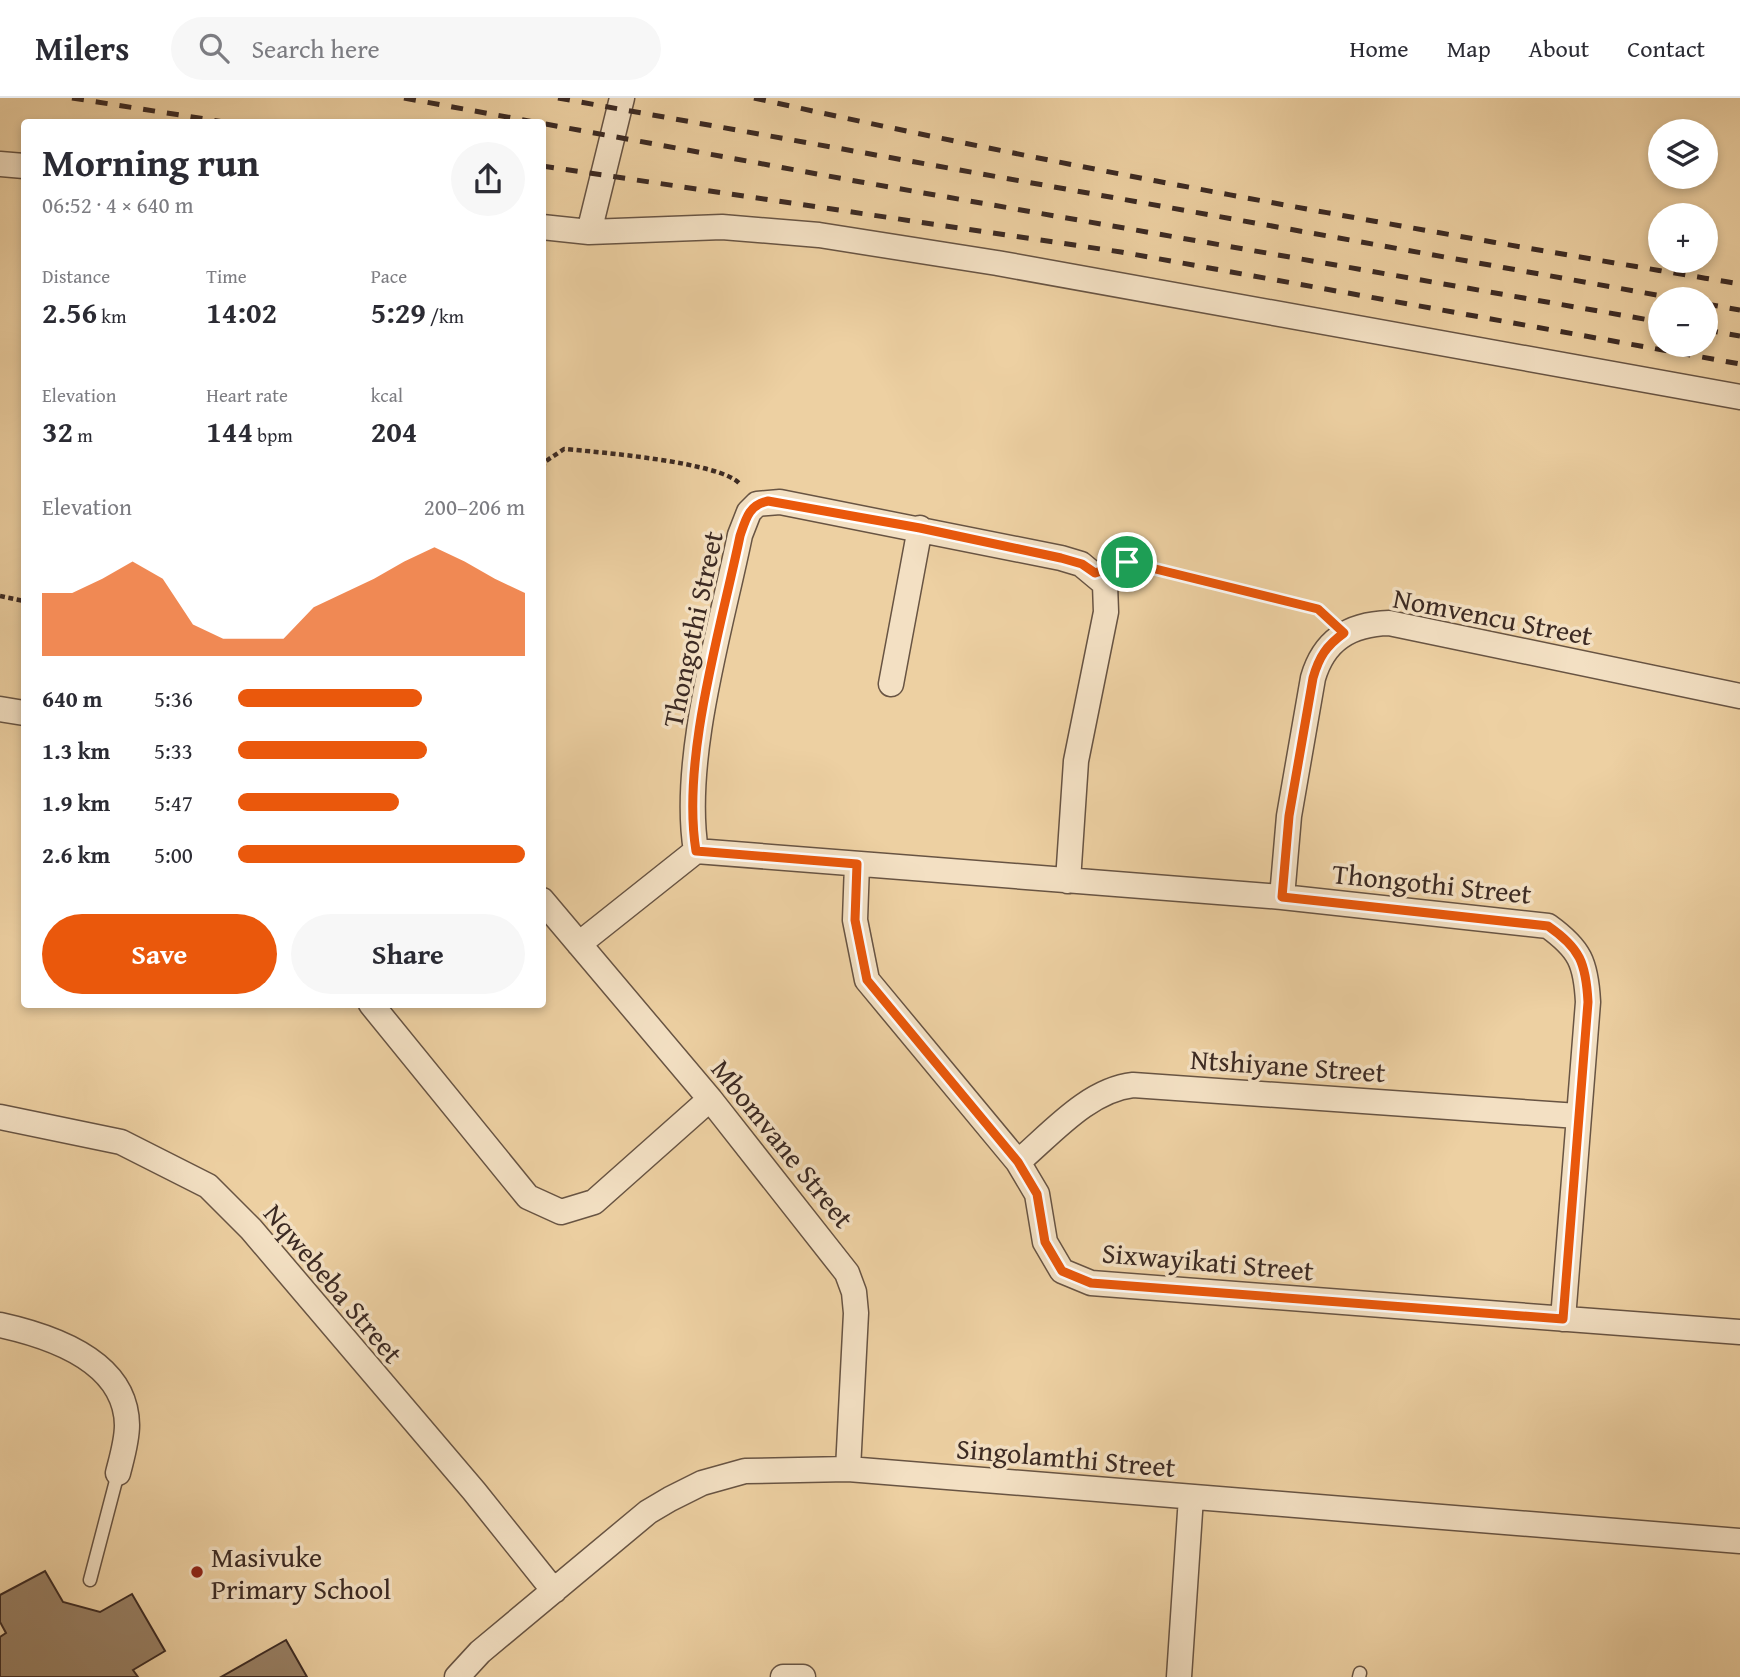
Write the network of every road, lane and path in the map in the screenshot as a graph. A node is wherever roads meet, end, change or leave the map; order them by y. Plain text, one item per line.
1 (622, 98) edge
2 (0, 164) edge
3 (21, 166) edge
4 (546, 227) edge
5 (589, 232) junction
6 (1740, 397) edge
7 (546, 462) edge
8 (757, 504) junction
9 (920, 528) junction
10 (1095, 573) junction
11 (0, 596) edge
12 (21, 600) edge
13 (1344, 633) junction
14 (891, 684) dead end
15 (1740, 696) edge
16 (0, 709) edge
17 (21, 712) edge
18 (696, 851) junction
19 (857, 864) junction
20 (1068, 881) junction
21 (1282, 897) junction
22 (546, 905) edge
23 (579, 944) junction
24 (374, 1008) edge
25 (710, 1099) junction
26 (1578, 1116) junction
27 (0, 1117) edge
28 (1018, 1162) junction
29 (1563, 1319) junction
30 (0, 1325) edge
31 (1740, 1332) edge
32 (848, 1469) junction
33 (118, 1473) joint
34 (1191, 1497) junction
35 (1740, 1541) edge
36 (90, 1580) dead end
37 (554, 1591) junction
38 (457, 1677) edge
39 (783, 1677) edge
40 (803, 1677) edge
41 (1179, 1677) edge

1 - 5 street
2 - 3 street
4 - 5 street
5 - 6 street
7 - 8 path
8 - 9 street, Thongothi Street
8 - 18 street, Thongothi Street
9 - 10 street, Thongothi Street
9 - 14 street
10 - 13 path
10 - 20 street
11 - 12 path
13 - 15 street, Nomvencu Street
13 - 21 street, Nomvencu Street
16 - 17 street
18 - 19 street, Thongothi Street
18 - 23 street
19 - 20 street, Thongothi Street
19 - 28 street, Sixwayikati Street
20 - 21 street, Thongothi Street
21 - 26 street, Thongothi Street
22 - 23 street, Mbomvane Street
23 - 25 street, Mbomvane Street
24 - 25 street
25 - 32 street, Mbomvane Street
26 - 28 street, Ntshiyane Street
26 - 29 street, Thongothi Street
27 - 37 street, Nqwebeba Street
28 - 29 street, Sixwayikati Street
29 - 31 street, Sixwayikati Street
30 - 33 street
32 - 34 street, Singolamthi Street
32 - 37 street, Singolamthi Street
33 - 36 lane
34 - 35 street, Singolamthi Street
34 - 41 street
37 - 38 street, Singolamthi Street
39 - 40 street

